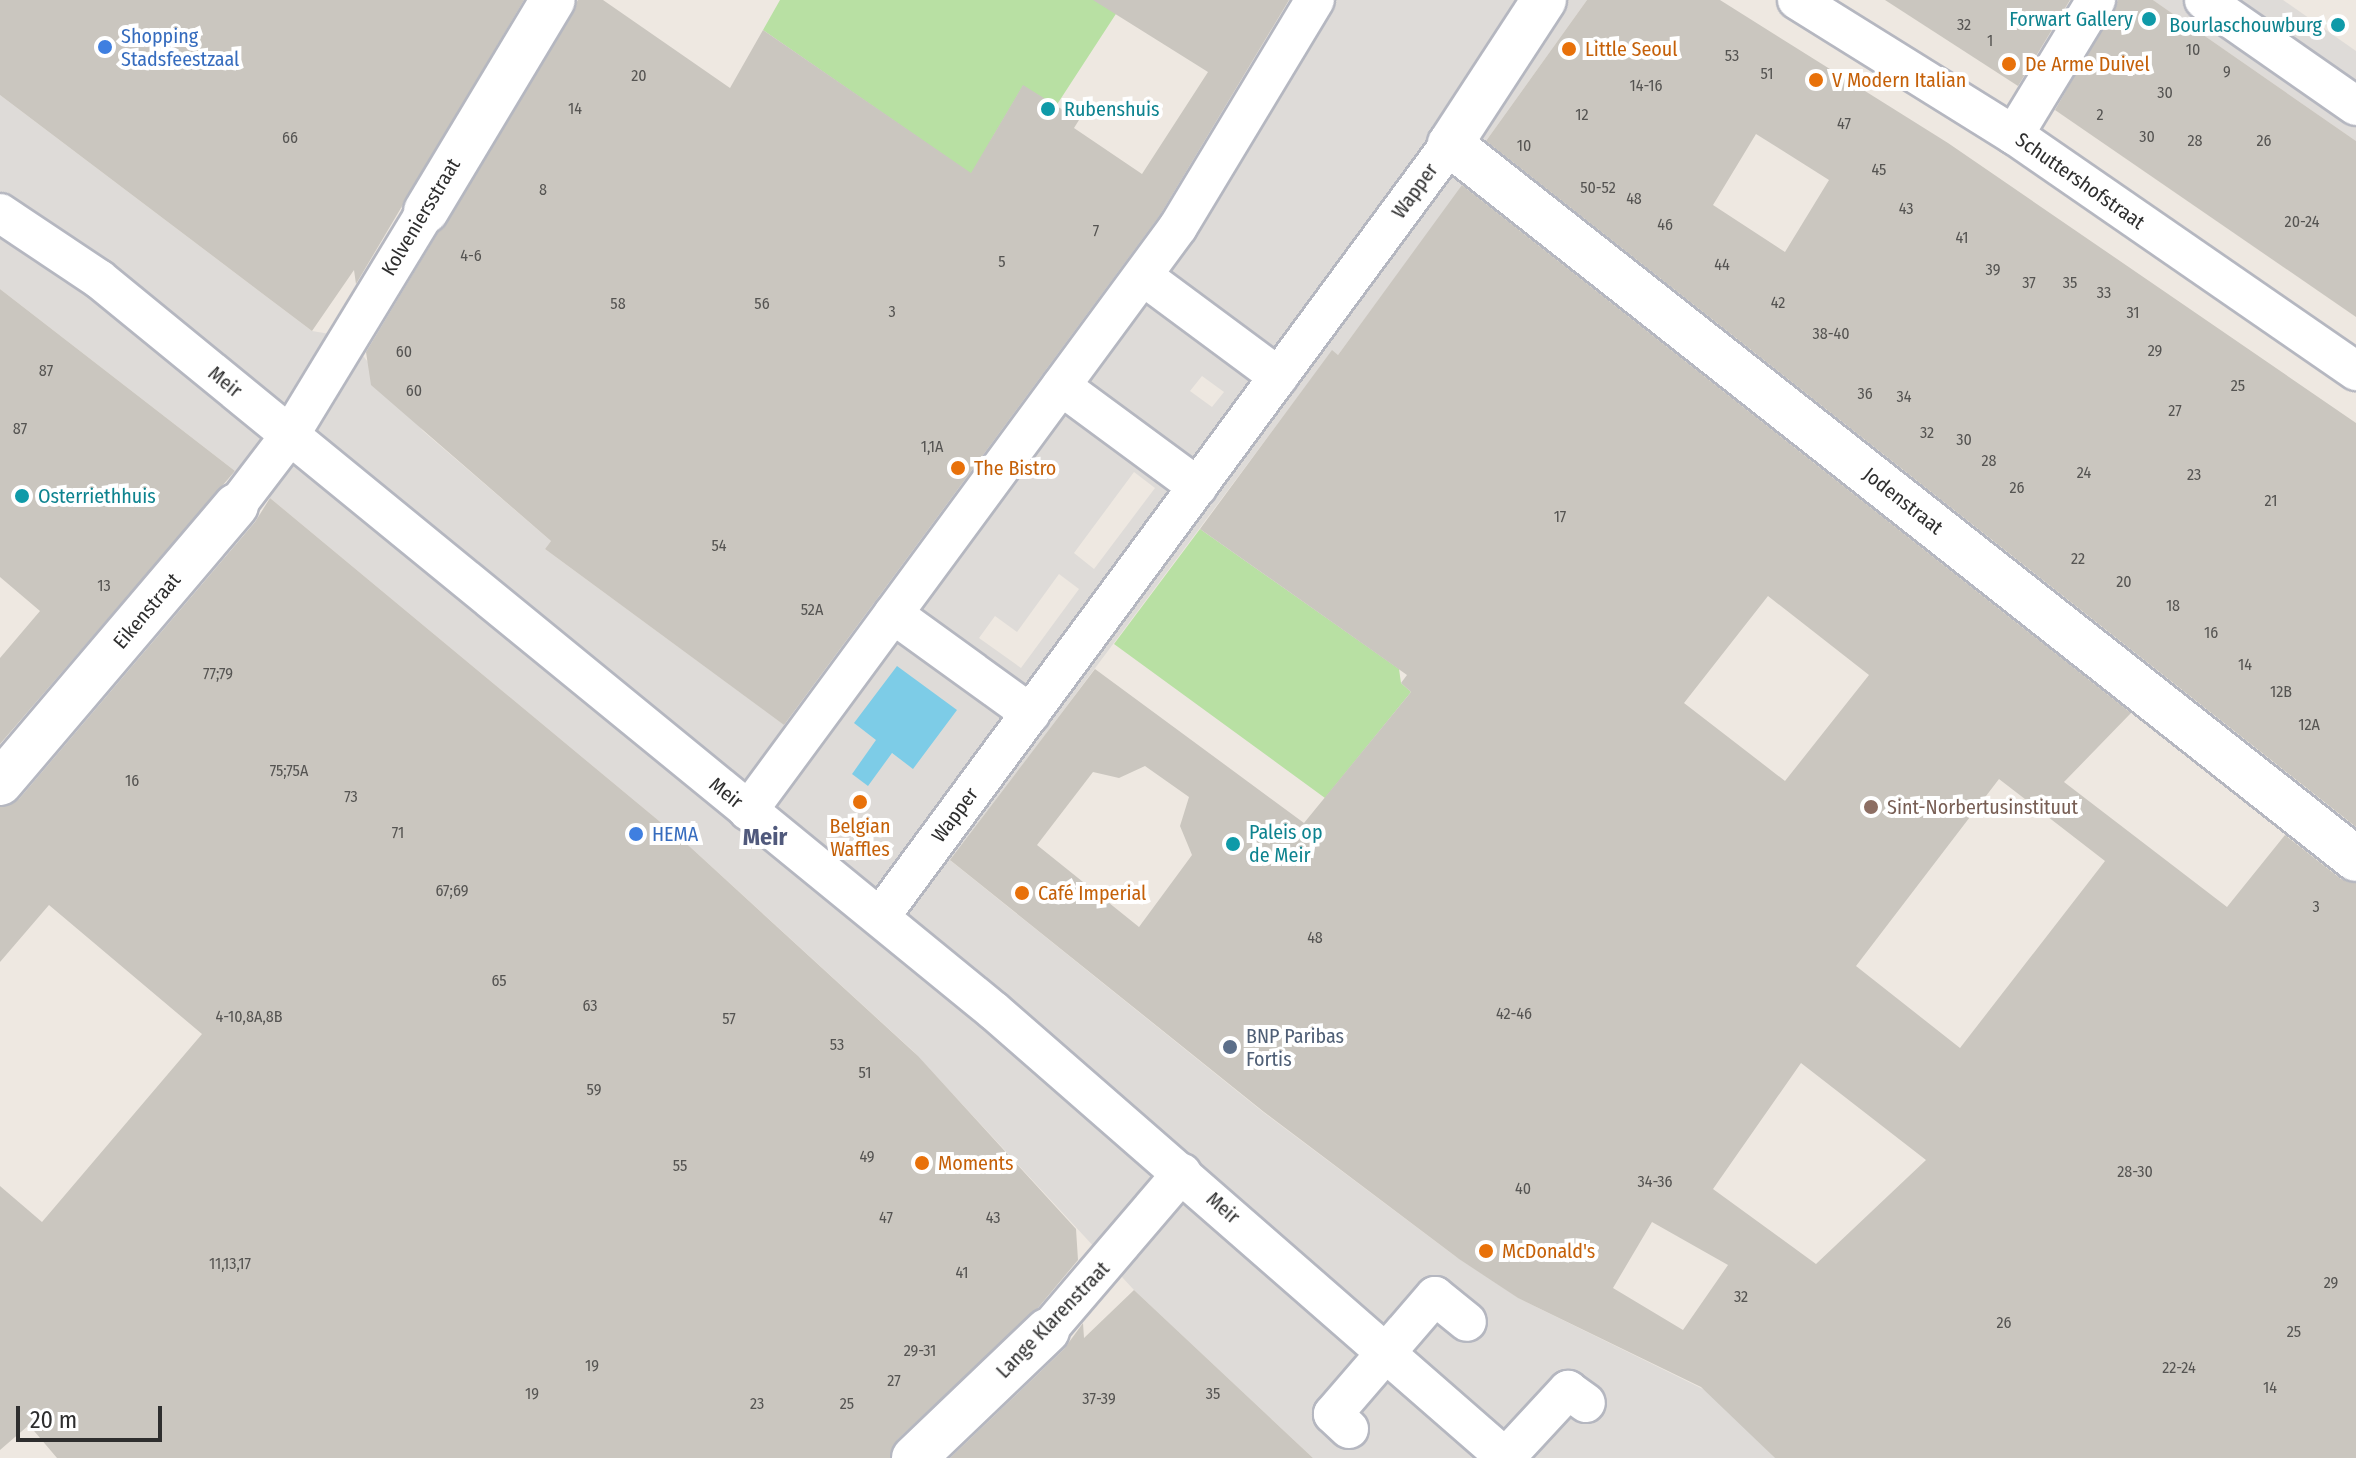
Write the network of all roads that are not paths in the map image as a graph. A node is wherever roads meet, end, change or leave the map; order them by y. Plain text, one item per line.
1 (553, 0) edge
2 (1315, 0) edge
3 (1544, 0) edge
4 (1797, 0) edge
5 (2096, 0) edge
6 (2204, 0) edge
7 (2356, 106) edge
8 (2014, 135) junction
9 (1450, 144) junction
10 (426, 211) joint
11 (0, 213) edge
12 (1143, 276) junction
13 (2356, 371) edge
14 (1279, 377) junction
15 (1061, 386) junction
16 (290, 435) junction
17 (1198, 487) junction
18 (236, 506) joint
19 (893, 614) junction
20 (1031, 714) junction
21 (0, 783) edge
22 (748, 811) junction
23 (2356, 859) edge
24 (880, 917) junction
25 (1182, 1173) junction
26 (1467, 1322) dead end
27 (1047, 1331) joint
28 (1387, 1352) junction
29 (1586, 1403) dead end
30 (1349, 1429) dead end
31 (914, 1458) edge
32 (1505, 1458) edge

1 - 10 street, Kolveniersstraat
2 - 12 street
3 - 9 street, Wapper
4 - 8 street, Schuttershofstraat
5 - 8 street
6 - 7 street
8 - 13 street, Schuttershofstraat
9 - 14 street, Wapper
9 - 23 street, Jodenstraat
10 - 16 street, Kolveniersstraat
11 - 16 street, Meir
12 - 14 street
12 - 15 street
14 - 17 street, Wapper
15 - 17 street
15 - 19 street
16 - 18 street, Eikenstraat
16 - 22 street, Meir
17 - 20 street, Wapper
18 - 21 street, Eikenstraat
19 - 20 street
19 - 22 street
20 - 24 street, Wapper
22 - 24 street, Meir
24 - 25 street, Meir
25 - 27 street, Lange Klarenstraat
25 - 28 street, Meir
26 - 28 street
27 - 31 street, Lange Klarenstraat
28 - 30 street
28 - 32 street, Meir
29 - 32 street

